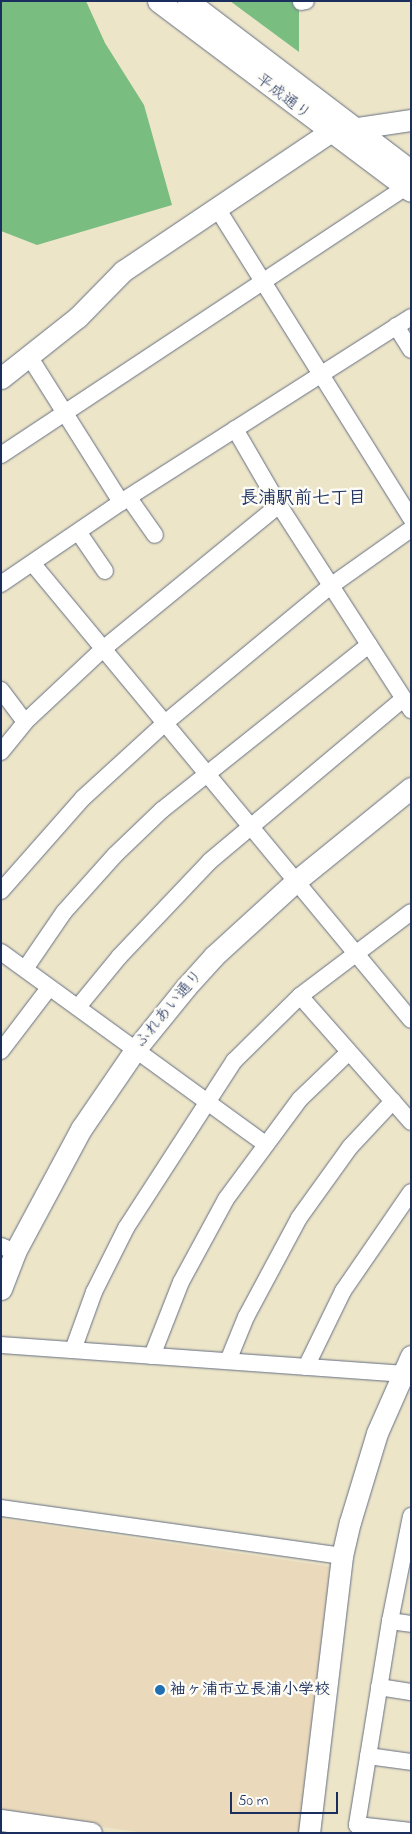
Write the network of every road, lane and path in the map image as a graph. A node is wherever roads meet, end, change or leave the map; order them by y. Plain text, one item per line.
1 (158, 1) edge
2 (188, 1) edge
3 (306, 1) edge
4 (301, 2) edge
5 (411, 120) edge
6 (354, 129) junction
7 (330, 132) junction
8 (409, 183) edge
9 (216, 208) junction
10 (262, 280) junction
11 (411, 317) edge
12 (396, 326) junction
13 (411, 350) edge
14 (29, 356) junction
15 (321, 374) junction
16 (1, 378) edge
17 (65, 412) junction
18 (235, 429) junction
19 (1, 455) edge
20 (125, 500) junction
21 (279, 504) junction
22 (411, 518) edge
23 (411, 529) edge
24 (79, 532) junction
25 (155, 535) dead end
26 (33, 564) junction
27 (105, 571) dead end
28 (1, 584) edge
29 (332, 585) junction
30 (369, 645) junction
31 (102, 649) junction
32 (1, 690) edge
33 (407, 705) edge
34 (25, 722) junction
35 (165, 723) junction
36 (1, 752) edge
37 (207, 774) junction
38 (411, 788) edge
39 (249, 825) junction
40 (296, 881) junction
41 (1, 892) edge
42 (411, 912) edge
43 (1, 952) edge
44 (357, 954) junction
45 (25, 969) junction
46 (49, 988) junction
47 (300, 996) junction
48 (78, 1007) junction
49 (411, 1020) edge
50 (135, 1050) junction
51 (1, 1051) edge
52 (348, 1053) junction
53 (393, 1101) junction
54 (206, 1102) junction
55 (411, 1122) edge
56 (265, 1144) junction
57 (411, 1192) edge
58 (8, 1249) edge
59 (1, 1289) edge
60 (1, 1345) edge
61 (73, 1350) junction
62 (152, 1356) junction
63 (228, 1361) junction
64 (406, 1365) edge
65 (306, 1367) junction
66 (1, 1508) edge
67 (411, 1516) edge
68 (342, 1556) junction
69 (390, 1621) junction
70 (411, 1624) edge
71 (379, 1687) junction
72 (411, 1692) edge
73 (368, 1756) junction
74 (411, 1762) edge
75 (1, 1820) edge
76 (411, 1831) edge
77 (91, 1833) edge
78 (309, 1833) edge

1 - 7 street, 平成通り
2 - 6 street, 平成通り
3 - 4 street
5 - 6 street
6 - 7 street
6 - 8 street, 平成通り
7 - 8 street, 平成通り
7 - 9 street
8 - 10 street
9 - 10 street
9 - 14 street
10 - 15 street
10 - 17 street
11 - 12 street
12 - 13 street
12 - 15 street
14 - 16 street
14 - 17 street
15 - 18 street
15 - 22 street
17 - 19 street
17 - 20 street
18 - 20 street
18 - 21 street
20 - 24 street
20 - 25 street
21 - 29 street
21 - 31 street
23 - 29 street
24 - 26 street
24 - 27 street
26 - 28 street
26 - 31 street
29 - 30 street
29 - 35 street
30 - 33 street
30 - 37 street
31 - 34 street
31 - 35 street
32 - 34 street
33 - 39 street
34 - 36 street
35 - 37 street
35 - 41 street
37 - 39 street
37 - 45 street
38 - 40 street, ふれあい通り
39 - 40 street
39 - 48 street
40 - 44 street
40 - 50 street, ふれあい通り
42 - 44 street
43 - 45 street
44 - 47 street
44 - 49 street
45 - 46 street
46 - 48 street
46 - 51 street
47 - 52 street
47 - 54 street
48 - 50 street
50 - 54 street
50 - 58 street, ふれあい通り
52 - 53 street
52 - 56 street
53 - 55 street
53 - 63 street
54 - 56 street
54 - 61 street
56 - 62 street
57 - 65 street
58 - 59 street, ふれあい通り
60 - 61 street
61 - 62 street
62 - 63 street
63 - 65 street
64 - 65 street
64 - 68 street
66 - 68 street
67 - 69 street
68 - 78 street
69 - 70 street
69 - 71 street
71 - 72 street
71 - 73 street
73 - 74 street
73 - 76 street
75 - 77 street

